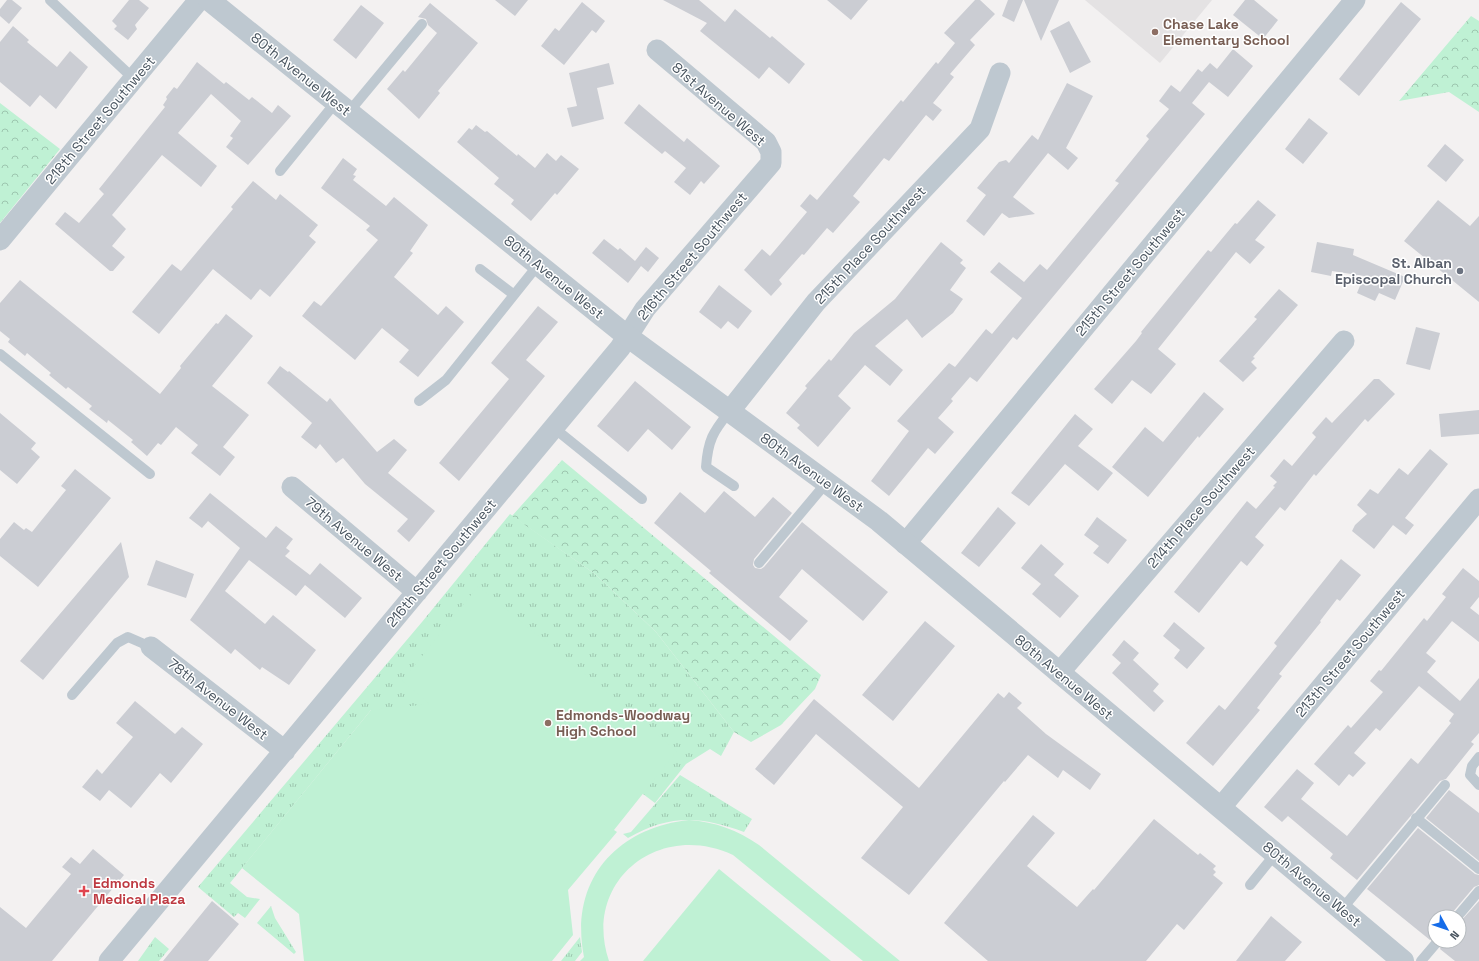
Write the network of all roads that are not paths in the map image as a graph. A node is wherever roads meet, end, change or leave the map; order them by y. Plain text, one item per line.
1 (50, 0) edge
2 (199, 0) edge
3 (209, 0) edge
4 (1355, 0) edge
5 (422, 24) dead end
6 (657, 50) dead end
7 (1000, 73) dead end
8 (134, 79) junction
9 (342, 108) junction
10 (771, 163) joint
11 (280, 171) dead end
12 (0, 240) edge
13 (538, 265) junction
14 (480, 269) dead end
15 (513, 294) junction
16 (627, 336) junction
17 (1344, 341) dead end
18 (0, 354) edge
19 (419, 401) dead end
20 (728, 412) junction
21 (554, 428) junction
22 (150, 474) dead end
23 (827, 482) junction
24 (734, 486) dead end
25 (292, 487) dead end
26 (642, 498) dead end
27 (1479, 499) edge
28 (905, 544) junction
29 (759, 563) dead end
30 (417, 592) junction
31 (151, 647) joint
32 (1059, 673) junction
33 (72, 695) dead end
34 (285, 751) junction
35 (1479, 757) edge
36 (1444, 785) dead end
37 (1479, 785) edge
38 (1221, 807) junction
39 (1416, 818) junction
40 (1276, 853) junction
41 (1479, 869) edge
42 (1250, 885) dead end
43 (1479, 891) edge
44 (1342, 909) junction
45 (1464, 909) edge
46 (1431, 949) edge
47 (109, 961) edge
48 (1402, 961) edge
49 (1421, 961) edge

1 - 8 lane
2 - 8 street, 218th Street Southwest
3 - 9 street, 80th Avenue West
4 - 28 street, 215th Street Southwest
5 - 9 lane
6 - 10 street, 81st Avenue West
7 - 20 street, 215th Place Southwest
8 - 12 street, 218th Street Southwest
9 - 11 lane
9 - 13 street, 80th Avenue West
10 - 16 street, 216th Street Southwest
13 - 15 lane
13 - 16 street, 80th Avenue West
14 - 15 lane
15 - 19 lane
16 - 20 street, 80th Avenue West
16 - 21 street, 216th Street Southwest
17 - 32 street, 214th Place Southwest
18 - 22 lane
20 - 23 street, 80th Avenue West
20 - 24 lane
21 - 26 lane
21 - 30 street, 216th Street Southwest
23 - 28 street, 80th Avenue West
23 - 29 lane
25 - 30 street, 79th Avenue West
27 - 38 street, 213th Street Southwest
28 - 32 street, 80th Avenue West
30 - 34 street, 216th Street Southwest
31 - 33 lane
31 - 34 street, 78th Avenue West
32 - 38 street, 80th Avenue West
34 - 47 street, 216th Street Southwest
35 - 37 lane
36 - 39 lane
38 - 40 street, 80th Avenue West
39 - 41 lane
39 - 44 lane
40 - 42 lane
40 - 44 street, 80th Avenue West
43 - 45 lane
44 - 48 street, 80th Avenue West
46 - 49 lane

